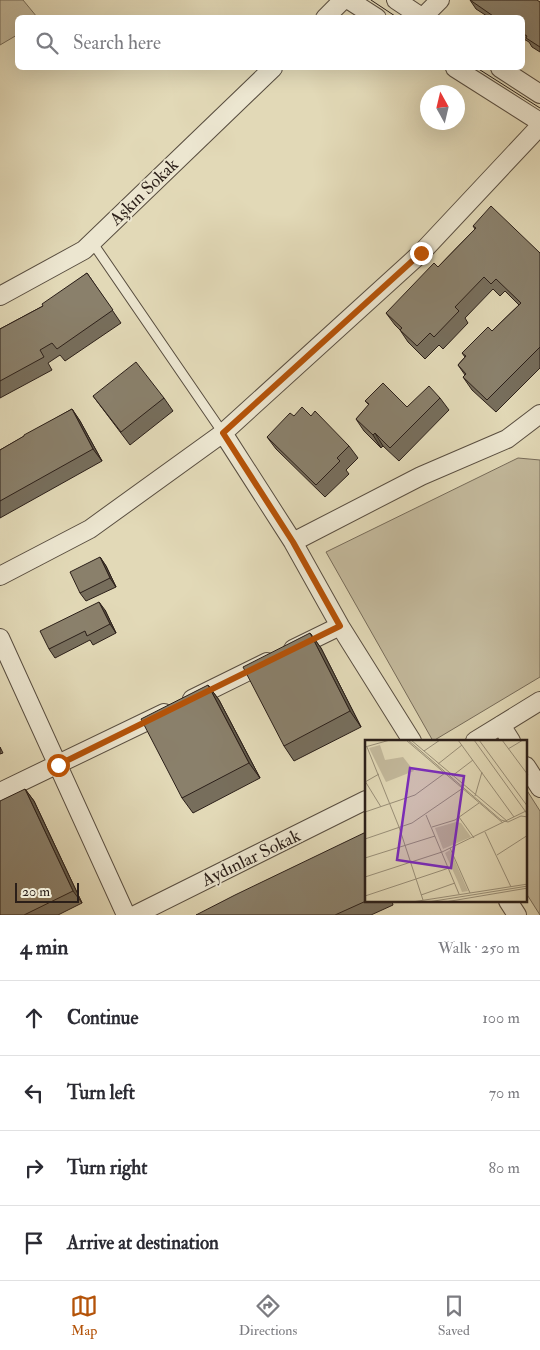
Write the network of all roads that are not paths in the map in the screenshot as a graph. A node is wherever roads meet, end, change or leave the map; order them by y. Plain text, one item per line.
1 (343, 0) edge
2 (349, 0) edge
3 (396, 0) edge
4 (440, 0) edge
5 (328, 15) edge
6 (372, 15) edge
7 (418, 15) edge
8 (426, 15) edge
9 (271, 70) edge
10 (458, 70) edge
11 (503, 70) edge
12 (540, 94) edge
13 (540, 122) edge
14 (540, 126) edge
15 (92, 242) junction
16 (0, 296) edge
17 (540, 414) edge
18 (223, 433) junction
19 (293, 542) junction
20 (0, 576) edge
21 (340, 626) junction
22 (0, 638) edge
23 (540, 701) edge
24 (501, 725) junction
25 (411, 740) edge
26 (476, 740) edge
27 (510, 740) edge
28 (58, 765) junction
29 (528, 769) edge
30 (540, 788) edge
31 (0, 792) edge
32 (365, 800) edge
33 (509, 902) edge
34 (126, 915) edge
35 (135, 915) edge
36 (517, 915) edge

1 - 5 street
2 - 6 street
3 - 7 street
4 - 8 street
9 - 15 street, Aşkın Sokak
10 - 13 street
11 - 12 street
14 - 18 street
15 - 16 street, Aşkın Sokak
15 - 18 lane
17 - 19 street
18 - 19 street
18 - 20 street
19 - 21 street
21 - 25 street
21 - 28 street
22 - 28 street
23 - 24 street
24 - 26 street
24 - 27 street
28 - 31 street
28 - 34 street
29 - 30 street
32 - 35 street, Aydınlar Sokak
33 - 36 street

